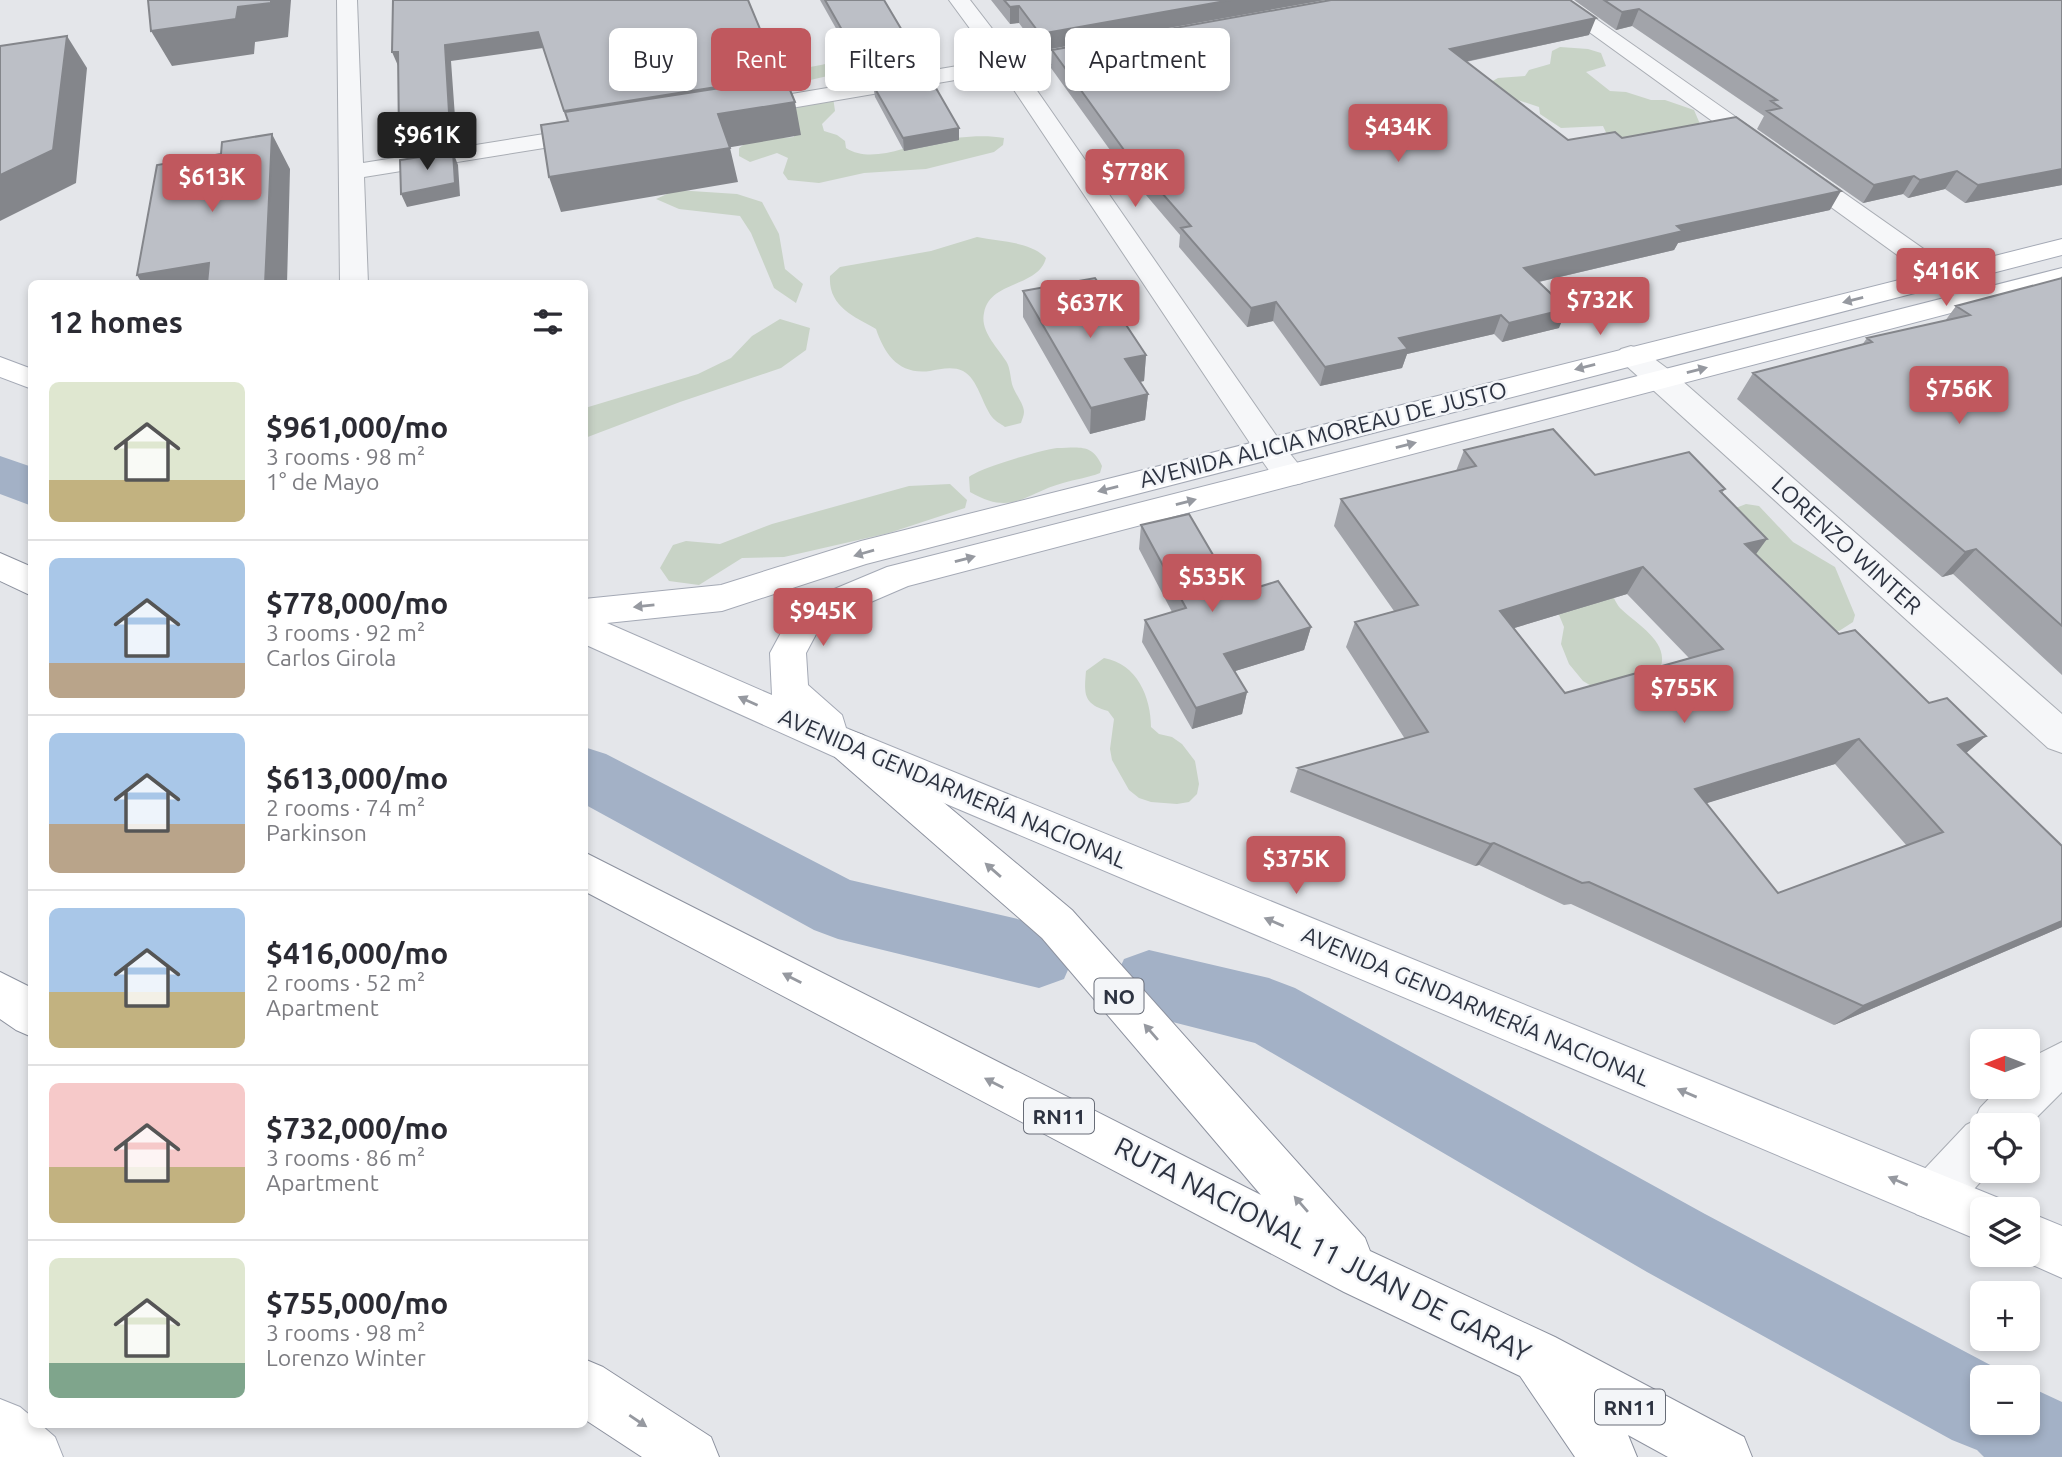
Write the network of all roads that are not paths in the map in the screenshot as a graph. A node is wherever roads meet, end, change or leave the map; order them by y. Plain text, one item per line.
1 (346, 0) edge
2 (959, 0) edge
3 (1555, 0) edge
4 (980, 28) edge
5 (954, 75) edge
6 (1026, 91) edge
7 (721, 112) edge
8 (611, 130) edge
9 (351, 172) junction
10 (2062, 247) edge
11 (2062, 275) edge
12 (1943, 278) junction
13 (354, 280) edge
14 (1975, 298) junction
15 (1631, 355) junction
16 (0, 366) edge
17 (28, 378) edge
18 (1661, 379) junction
19 (1280, 461) junction
20 (0, 566) edge
21 (28, 581) edge
22 (588, 612) edge
23 (588, 630) edge
24 (2062, 737) edge
25 (849, 746) junction
26 (588, 872) edge
27 (0, 993) edge
28 (28, 1012) edge
29 (2062, 1065) edge
30 (2008, 1113) edge
31 (1970, 1156) edge
32 (1934, 1196) junction
33 (1970, 1211) edge
34 (2040, 1242) edge
35 (2062, 1252) edge
36 (1362, 1273) junction
37 (1536, 1356) junction
38 (588, 1389) edge
39 (0, 1427) edge
40 (35, 1457) edge
41 (691, 1457) edge
42 (1609, 1457) edge
43 (1724, 1457) edge

1 - 9 street
2 - 4 street
3 - 12 street
5 - 7 street
6 - 19 street
8 - 9 street
9 - 13 street
10 - 12 main road, AVENIDA ALICIA MOREAU DE JUSTO
11 - 14 main road, AVENIDA ALICIA MOREAU DE JUSTO
12 - 14 street
12 -> 15 main road, AVENIDA ALICIA MOREAU DE JUSTO
18 -> 14 main road, AVENIDA ALICIA MOREAU DE JUSTO
15 - 18 street, LORENZO WINTER
15 -> 19 main road, AVENIDA ALICIA MOREAU DE JUSTO
16 - 17 main road
19 -> 18 main road, AVENIDA ALICIA MOREAU DE JUSTO
18 - 24 street, LORENZO WINTER
19 -> 22 main road, AVENIDA ALICIA MOREAU DE JUSTO
25 -> 19 main road, AVENIDA ALICIA MOREAU DE JUSTO
20 - 21 main road
25 -> 23 main road, AVENIDA GENDARMERÍA NACIONAL
32 -> 25 main road, AVENIDA GENDARMERÍA NACIONAL
36 -> 25 main road, NO
36 -> 26 main road, RUTA NACIONAL 11 JUAN DE GARAY / RN11
27 - 28 main road
29 - 30 street
31 - 32 street
32 - 33 main road, AVENIDA GENDARMERÍA NACIONAL
34 - 35 main road
36 - 37 main road, RUTA NACIONAL 11 JUAN DE GARAY / RN11
37 - 42 main road
37 - 43 main road, RUTA NACIONAL 11 JUAN DE GARAY / RN11
38 -> 41 main road
39 - 40 main road

